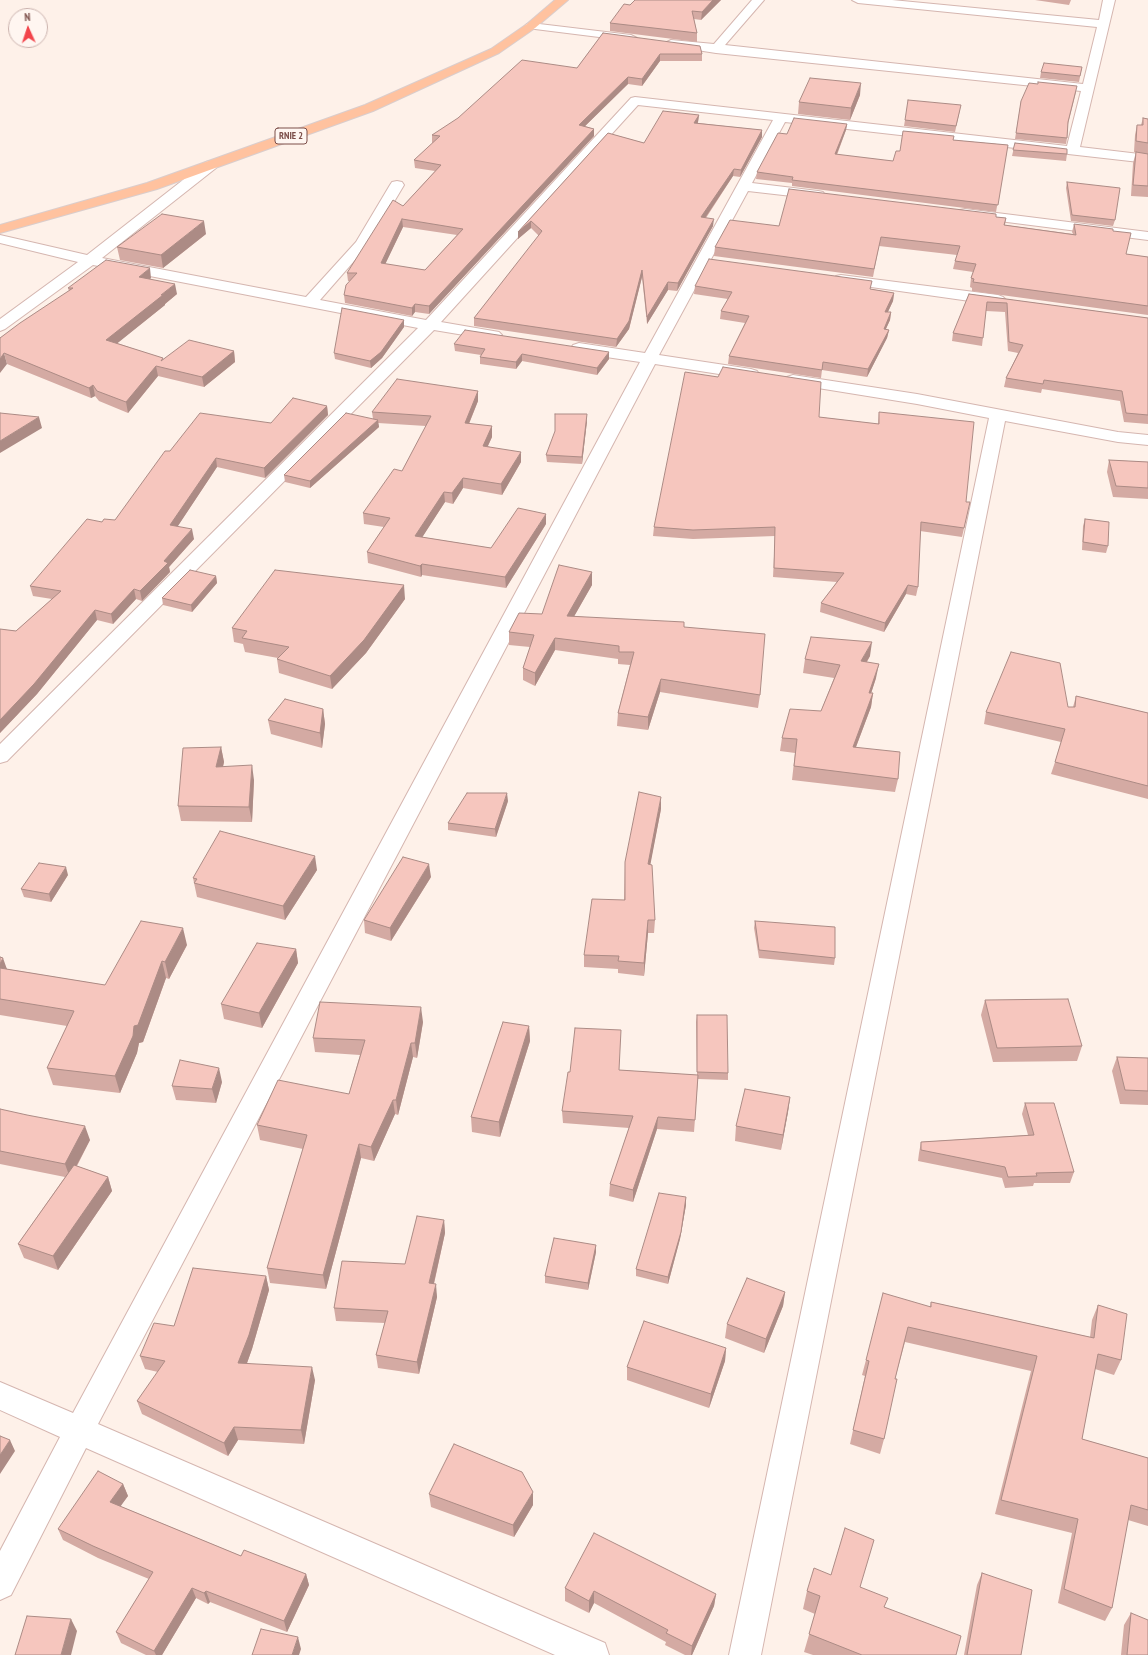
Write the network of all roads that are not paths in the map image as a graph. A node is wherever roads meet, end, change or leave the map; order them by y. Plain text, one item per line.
1 (562, 0) edge
2 (758, 0) edge
3 (858, 0) edge
4 (1109, 0) edge
5 (1103, 24) junction
6 (531, 26) junction
7 (639, 39) edge
8 (662, 42) edge
9 (716, 48) junction
10 (1088, 88) junction
11 (781, 118) junction
12 (1073, 150) junction
13 (1148, 159) edge
14 (211, 165) junction
15 (397, 185) dead end
16 (744, 186) junction
17 (831, 197) edge
18 (950, 211) edge
19 (0, 229) edge
20 (1148, 236) edge
21 (0, 239) edge
22 (90, 260) junction
23 (828, 277) edge
24 (309, 302) junction
25 (1015, 302) edge
26 (430, 325) junction
27 (0, 326) edge
28 (508, 337) edge
29 (563, 345) edge
30 (650, 358) junction
31 (998, 415) junction
32 (1148, 440) edge
33 (0, 756) edge
34 (0, 1396) edge
35 (79, 1431) junction
36 (0, 1584) edge
37 (593, 1655) edge
38 (745, 1655) edge

1 - 6 main road, RNIE 2
2 - 9 street
3 - 5 street
4 - 5 street
5 - 10 street
6 - 7 street
6 - 14 main road, RNIE 2
8 - 9 street
9 - 10 street
10 - 12 street
11 - 12 street
11 - 16 street
11 - 26 street
12 - 13 street
14 - 19 main road, RNIE 2
14 - 22 street
15 - 24 street
16 - 17 street
16 - 30 street
18 - 20 street
21 - 22 street
22 - 24 street
22 - 27 street
23 - 25 street
24 - 26 street
26 - 28 street
26 - 33 street
29 - 30 street
30 - 31 street
30 - 35 street
31 - 32 street
31 - 38 street
34 - 35 street
35 - 36 street
35 - 37 street

